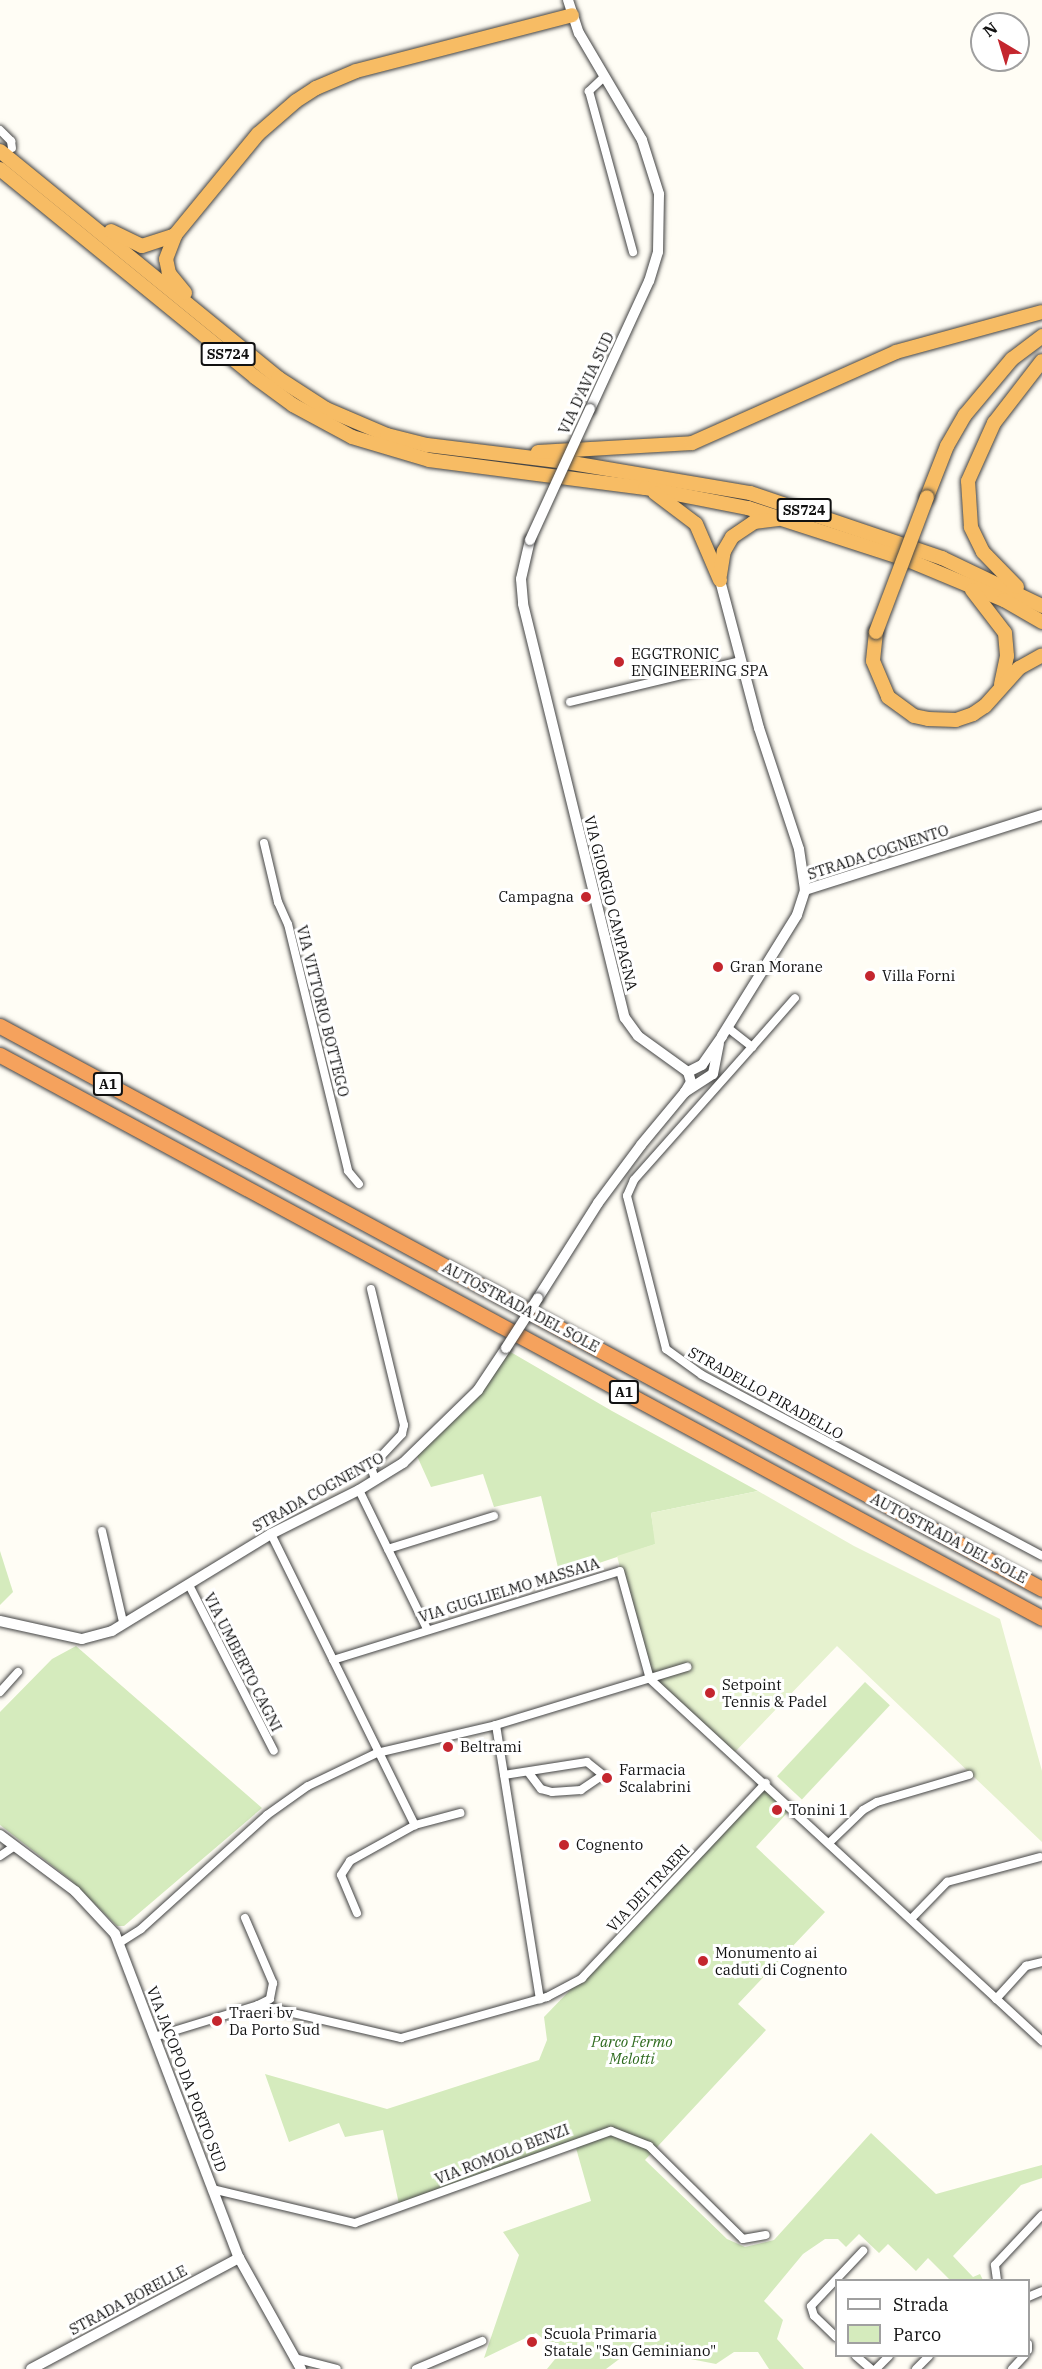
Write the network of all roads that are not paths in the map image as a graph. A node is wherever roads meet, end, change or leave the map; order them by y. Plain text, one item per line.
1 (568, 0) edge
2 (572, 15) junction
3 (604, 77) junction
4 (0, 130) edge
5 (6, 150) edge
6 (0, 169) edge
7 (28, 173) junction
8 (175, 235) junction
9 (633, 252) dead end
10 (1042, 312) edge
11 (1042, 336) edge
12 (233, 341) junction
13 (1042, 361) edge
14 (470, 452) junction
15 (645, 488) junction
16 (787, 518) junction
17 (720, 580) junction
18 (964, 582) junction
19 (1029, 599) junction
20 (1042, 606) edge
21 (1042, 622) edge
22 (1042, 655) edge
23 (741, 661) junction
24 (1000, 688) junction
25 (570, 702) dead end
26 (547, 707) joint
27 (1042, 815) edge
28 (264, 843) dead end
29 (805, 890) junction
30 (795, 998) dead end
31 (0, 1026) edge
32 (725, 1032) junction
33 (752, 1047) junction
34 (0, 1055) edge
35 (690, 1075) junction
36 (685, 1092) junction
37 (358, 1184) dead end
38 (371, 1289) dead end
39 (375, 1479) junction
40 (361, 1494) junction
41 (494, 1516) dead end
42 (102, 1531) dead end
43 (271, 1534) junction
44 (388, 1550) junction
45 (1042, 1556) edge
46 (189, 1585) junction
47 (1042, 1589) edge
48 (1042, 1618) edge
49 (0, 1621) edge
50 (123, 1622) junction
51 (427, 1629) junction
52 (333, 1660) junction
53 (687, 1667) dead end
54 (18, 1672) dead end
55 (650, 1680) junction
56 (0, 1692) edge
57 (496, 1725) junction
58 (274, 1751) dead end
59 (377, 1753) junction
60 (528, 1772) junction
61 (504, 1775) junction
62 (969, 1775) dead end
63 (766, 1783) junction
64 (460, 1813) dead end
65 (414, 1825) junction
66 (0, 1835) edge
67 (829, 1843) junction
68 (15, 1846) junction
69 (0, 1856) edge
70 (1040, 1857) dead end
71 (357, 1913) dead end
72 (244, 1918) dead end
73 (911, 1919) junction
74 (119, 1943) junction
75 (1042, 1962) edge
76 (540, 1999) junction
77 (996, 1999) junction
78 (258, 2005) junction
79 (154, 2037) junction
80 (1042, 2042) edge
81 (212, 2189) junction
82 (1042, 2216) edge
83 (766, 2235) dead end
84 (863, 2251) dead end
85 (239, 2258) junction
86 (837, 2279) edge
87 (997, 2279) edge
88 (835, 2281) edge
89 (835, 2335) edge
90 (482, 2341) dead end
91 (858, 2357) edge
92 (887, 2357) edge
93 (927, 2357) edge
94 (1022, 2357) edge
95 (294, 2358) junction
96 (31, 2369) edge
97 (301, 2369) edge
98 (337, 2369) edge
99 (416, 2369) edge
100 (871, 2369) edge
101 (876, 2369) edge
102 (916, 2369) edge
103 (1012, 2369) edge

1 - 2 street, VIA D'AVIA SUD
2 - 3 street, VIA D'AVIA SUD
2 - 8 highway
3 - 9 street
3 - 26 street, VIA D'AVIA SUD, bridge
4 - 5 street
5 - 7 highway, SS724
6 - 15 highway, SS724
7 - 8 highway
7 - 12 highway, SS724
8 - 12 highway
10 - 14 highway
11 - 24 highway, bridge
12 - 14 highway, SS724
13 - 19 highway
14 - 19 highway, SS724
15 - 16 highway, SS724
15 - 17 highway
16 - 17 highway
16 - 18 highway, SS724
17 - 23 street
18 - 21 highway, SS724
18 - 24 highway
19 - 20 highway, SS724
22 - 24 highway
23 - 25 street
23 - 29 street
26 - 35 street, VIA GIORGIO CAMPAGNA
27 - 29 street, STRADA COGNENTO
28 - 37 street, VIA VITTORIO BOTTEGO
29 - 32 street, STRADA COGNENTO
30 - 33 street
31 - 47 highway, AUTOSTRADA DEL SOLE / A1
32 - 33 street
32 - 35 street, STRADA COGNENTO
32 - 36 street, STRADA COGNENTO
33 - 45 street, STRADELLO PIRADELLO
34 - 48 highway, AUTOSTRADA DEL SOLE / A1
35 - 36 street, STRADA COGNENTO
36 - 39 street, STRADA COGNENTO, bridge
38 - 39 street
39 - 40 street, STRADA COGNENTO
40 - 43 street, STRADA COGNENTO
40 - 44 street
41 - 44 street
42 - 50 street
43 - 46 street, STRADA COGNENTO
43 - 52 street
44 - 51 street
46 - 50 street, STRADA COGNENTO
46 - 58 street, VIA UMBERTO CAGNI
49 - 50 street, STRADA COGNENTO
51 - 52 street, VIA GUGLIELMO MASSAIA
51 - 55 street, VIA GUGLIELMO MASSAIA
52 - 59 street
53 - 55 street
54 - 56 street
55 - 57 street
55 - 63 street
57 - 59 street
57 - 61 street
59 - 65 street
59 - 74 street
60 - 60 street
60 - 61 street
61 - 76 street
62 - 67 street
63 - 67 street
63 - 76 street, VIA DEI TRAERI
64 - 65 street
65 - 71 street
66 - 68 street, VIA JACOPO DA PORTO SUD
67 - 73 street
68 - 69 street
68 - 74 street, VIA JACOPO DA PORTO SUD
70 - 73 street
72 - 78 street
73 - 77 street
74 - 79 street, VIA JACOPO DA PORTO SUD
75 - 77 street
76 - 78 street, VIA DEI TRAERI
77 - 80 street
78 - 79 street, VIA DEI TRAERI
79 - 81 street, VIA JACOPO DA PORTO SUD
81 - 83 street, VIA ROMOLO BENZI
81 - 85 street, VIA JACOPO DA PORTO SUD
82 - 87 street
84 - 86 street
85 - 95 street, VIA JACOPO DA PORTO SUD
85 - 96 street, STRADA BORELLE
88 - 89 street
90 - 99 street
91 - 100 street
92 - 101 street
93 - 102 street
94 - 103 street
95 - 97 street, VIA JACOPO DA PORTO SUD
95 - 98 street

